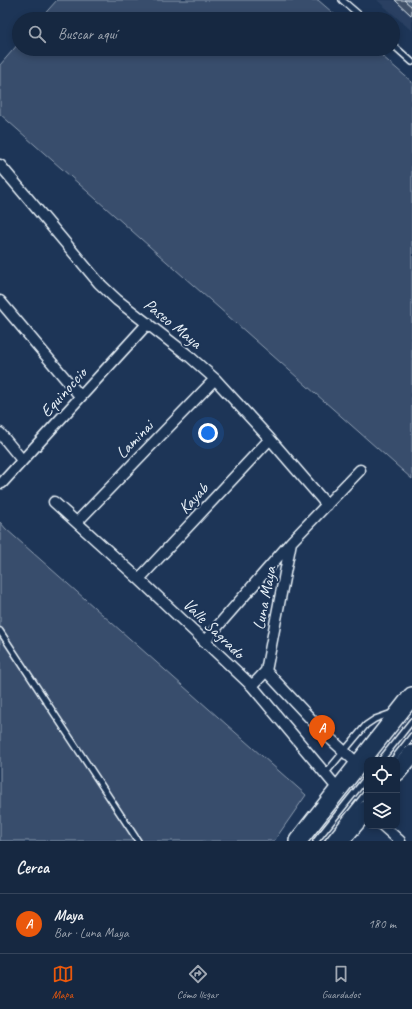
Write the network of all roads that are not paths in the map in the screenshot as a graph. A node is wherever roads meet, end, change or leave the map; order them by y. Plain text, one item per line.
1 (342, 0) edge
2 (356, 12) edge
3 (400, 51) edge
4 (412, 62) edge
5 (2, 170) edge
6 (0, 301) edge
7 (148, 322) junction
8 (215, 379) junction
9 (80, 396) junction
10 (0, 433) edge
11 (270, 439) junction
12 (22, 460) junction
13 (360, 470) dead end
14 (2, 483) dead end
15 (54, 502) dead end
16 (327, 504) junction
17 (77, 522) junction
18 (292, 542) junction
19 (139, 579) junction
20 (1, 634) edge
21 (204, 642) junction
22 (266, 671) junction
23 (252, 686) junction
24 (412, 696) edge
25 (406, 716) edge
26 (412, 736) edge
27 (344, 752) junction
28 (412, 754) edge
29 (383, 757) edge
30 (395, 757) edge
31 (400, 768) edge
32 (363, 771) edge
33 (325, 774) junction
34 (339, 790) junction
35 (366, 793) edge
36 (364, 812) edge
37 (386, 829) edge
38 (138, 841) edge
39 (298, 841) edge
40 (316, 841) edge
41 (328, 841) edge
42 (340, 841) edge
43 (400, 841) edge

1 - 2 lane
3 - 4 lane
5 - 7 street, Paseo Maya
6 - 9 street
7 - 8 street, Paseo Maya
7 - 9 street, Equinoccio
8 - 11 street, Paseo Maya
8 - 17 street, Laminai
9 - 12 street, Equinoccio
10 - 12 street
11 - 16 street, Paseo Maya
11 - 19 street, Kayab
12 - 14 street, Equinoccio
13 - 16 street, Luna Maya
15 - 17 street, Valle Sagrado
16 - 18 street, Luna Maya
17 - 19 street, Valle Sagrado
18 - 21 street, Luna Maya
18 - 22 street, Luna Maya
19 - 21 street, Valle Sagrado
20 - 38 lane
21 - 23 street, Valle Sagrado
22 - 23 street
22 - 27 street
23 - 33 street, Valle Sagrado
24 - 25 main road
25 - 27 lane
25 - 29 lane
25 - 32 main road
26 - 30 lane
27 - 32 street
27 - 33 lane
28 - 31 main road
32 - 34 main road
32 - 40 lane
33 - 34 street, Valle Sagrado
34 - 39 main road
35 - 41 lane
36 - 42 main road
37 - 43 street

